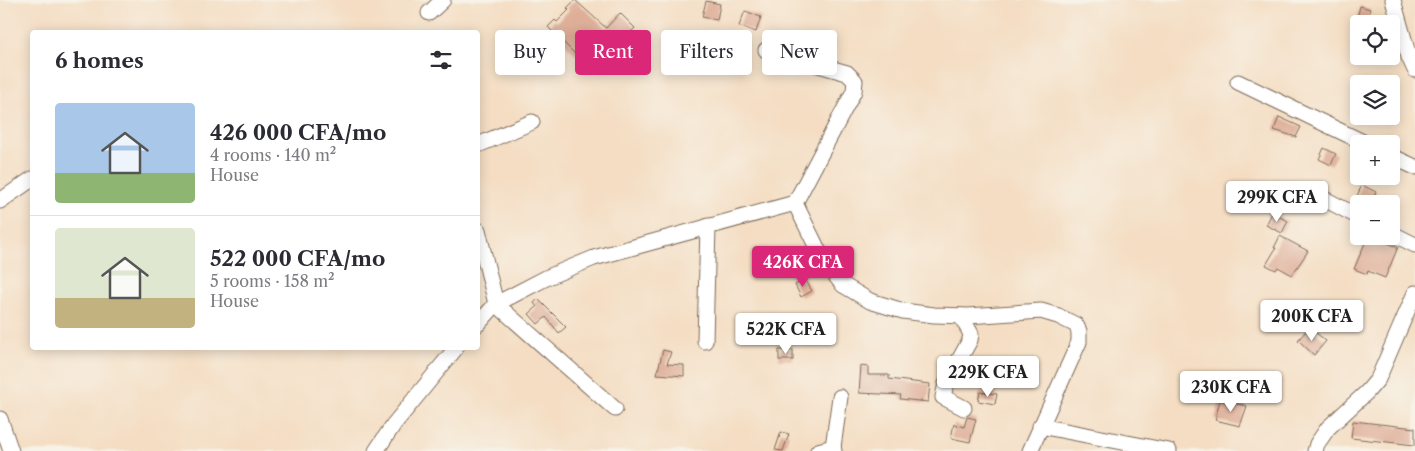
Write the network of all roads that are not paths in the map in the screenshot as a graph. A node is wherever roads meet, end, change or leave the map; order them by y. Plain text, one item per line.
1 (443, 0) edge
2 (1392, 0) edge
3 (429, 13) dead end
4 (837, 70) edge
5 (1415, 70) edge
6 (1238, 82) dead end
7 (532, 122) dead end
8 (1350, 136) edge
9 (480, 144) edge
10 (1400, 160) edge
11 (1415, 167) edge
12 (30, 179) edge
13 (1312, 192) dead end
14 (1, 198) edge
15 (795, 203) junction
16 (1350, 211) edge
17 (708, 226) junction
18 (480, 238) edge
19 (1400, 238) edge
20 (1415, 245) edge
21 (1415, 293) edge
22 (496, 304) junction
23 (961, 316) junction
24 (480, 322) edge
25 (705, 341) dead end
26 (454, 350) edge
27 (840, 397) dead end
28 (964, 408) dead end
29 (615, 409) dead end
30 (0, 419) edge
31 (1040, 426) junction
32 (834, 449) edge
33 (12, 451) edge
34 (376, 451) edge
35 (818, 451) edge
36 (1030, 451) edge
37 (1170, 451) edge
38 (1315, 451) edge

1 - 3 street
2 - 5 street
4 - 15 street
6 - 8 street
7 - 9 street
10 - 11 street
12 - 14 street
13 - 16 street
15 - 17 street
15 - 23 street
17 - 22 street
17 - 25 street
18 - 22 street
19 - 20 street
21 - 38 street
22 - 24 street
22 - 29 street
23 - 28 street
23 - 31 street
26 - 34 street
27 - 32 street
30 - 33 street
31 - 36 street
31 - 37 street
32 - 35 street

